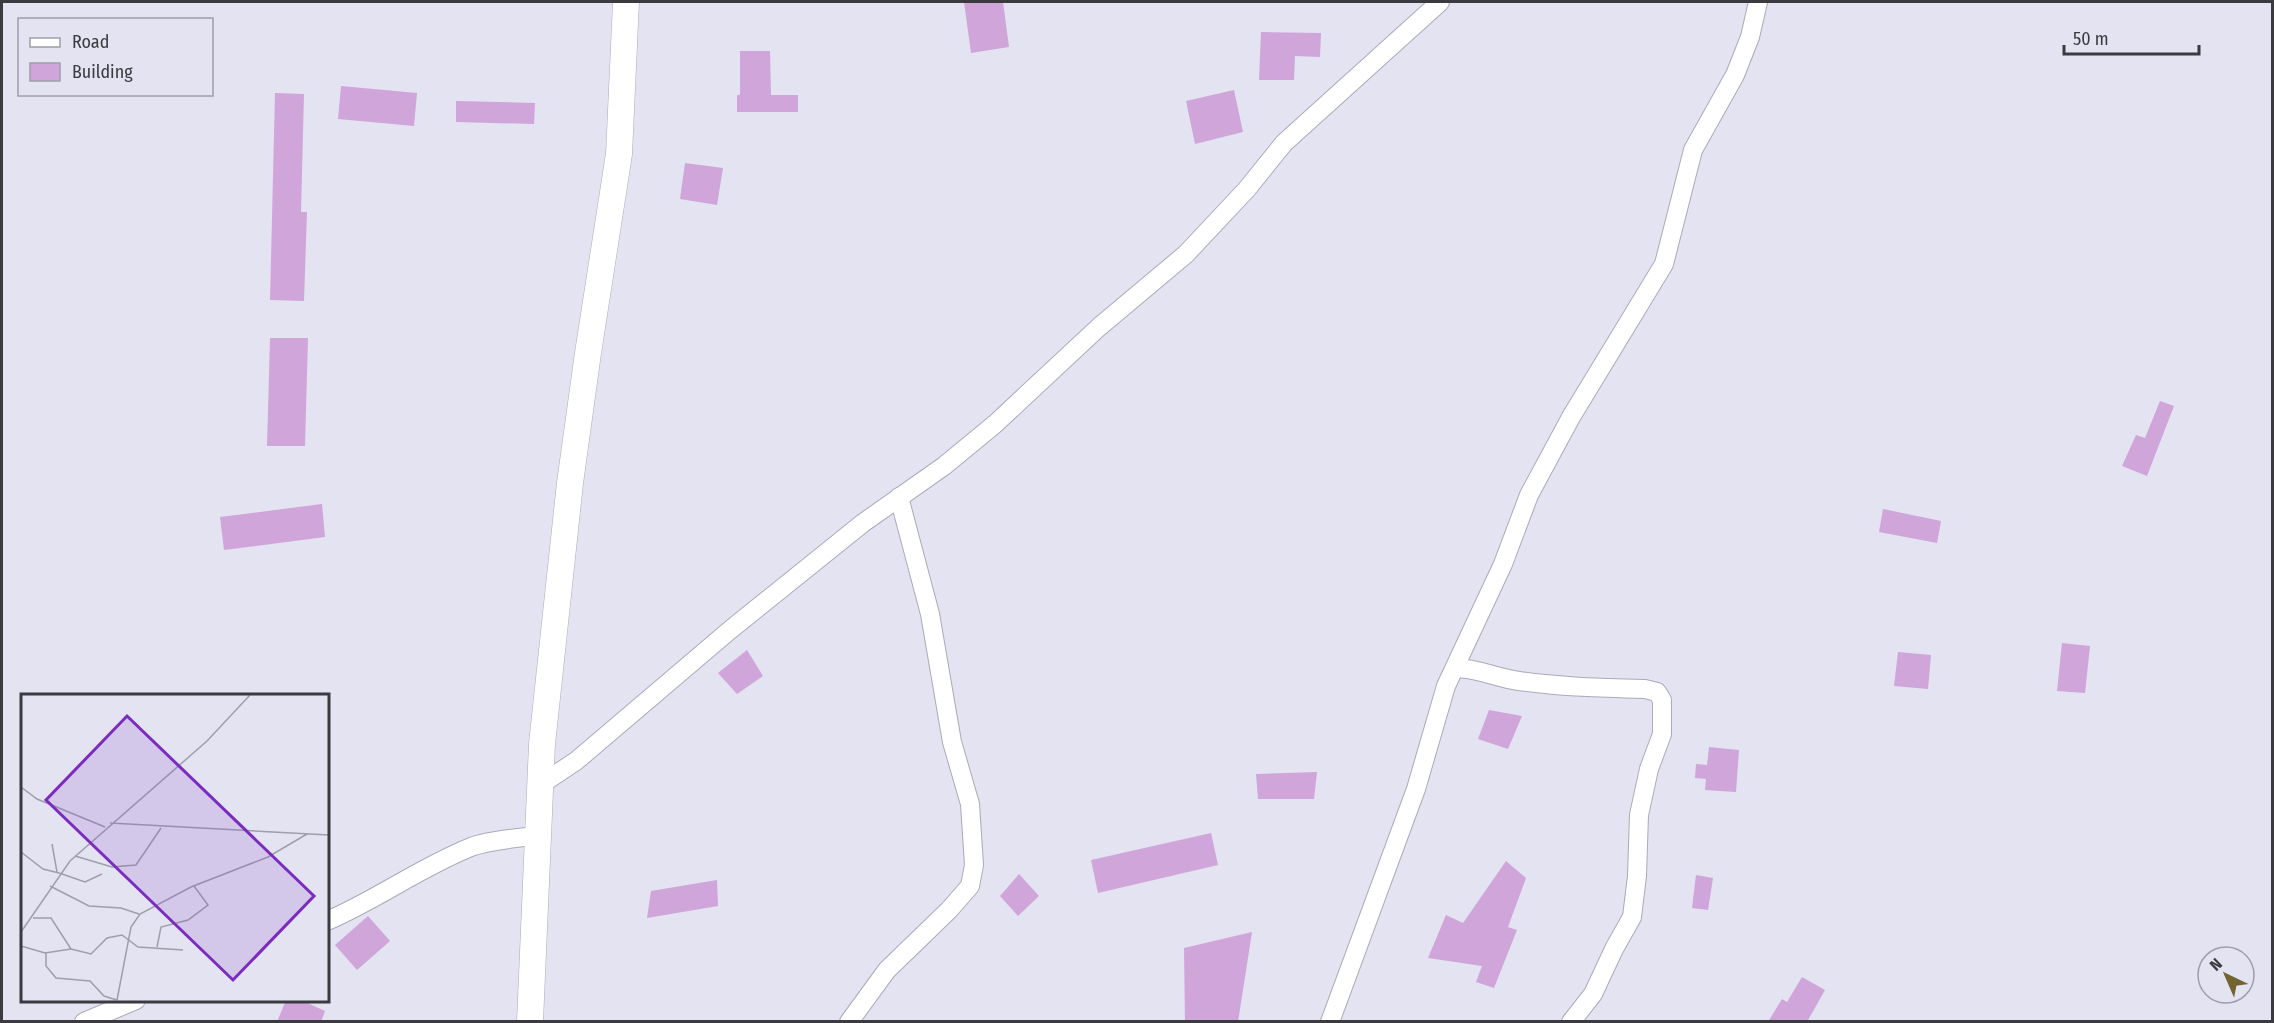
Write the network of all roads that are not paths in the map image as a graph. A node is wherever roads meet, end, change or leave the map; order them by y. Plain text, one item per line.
1 (626, 2) edge
2 (1440, 2) edge
3 (1758, 2) edge
4 (899, 497) junction
5 (1455, 668) junction
6 (540, 785) junction
7 (539, 835) junction
8 (328, 921) edge
9 (131, 1002) edge
10 (84, 1022) edge
11 (530, 1022) edge
12 (849, 1022) edge
13 (1330, 1022) edge
14 (1571, 1022) edge

1 - 6 street
2 - 4 street
3 - 5 street
4 - 6 street
4 - 12 street
5 - 13 street
5 - 14 street
6 - 7 street
7 - 8 street
7 - 11 street
9 - 10 street

